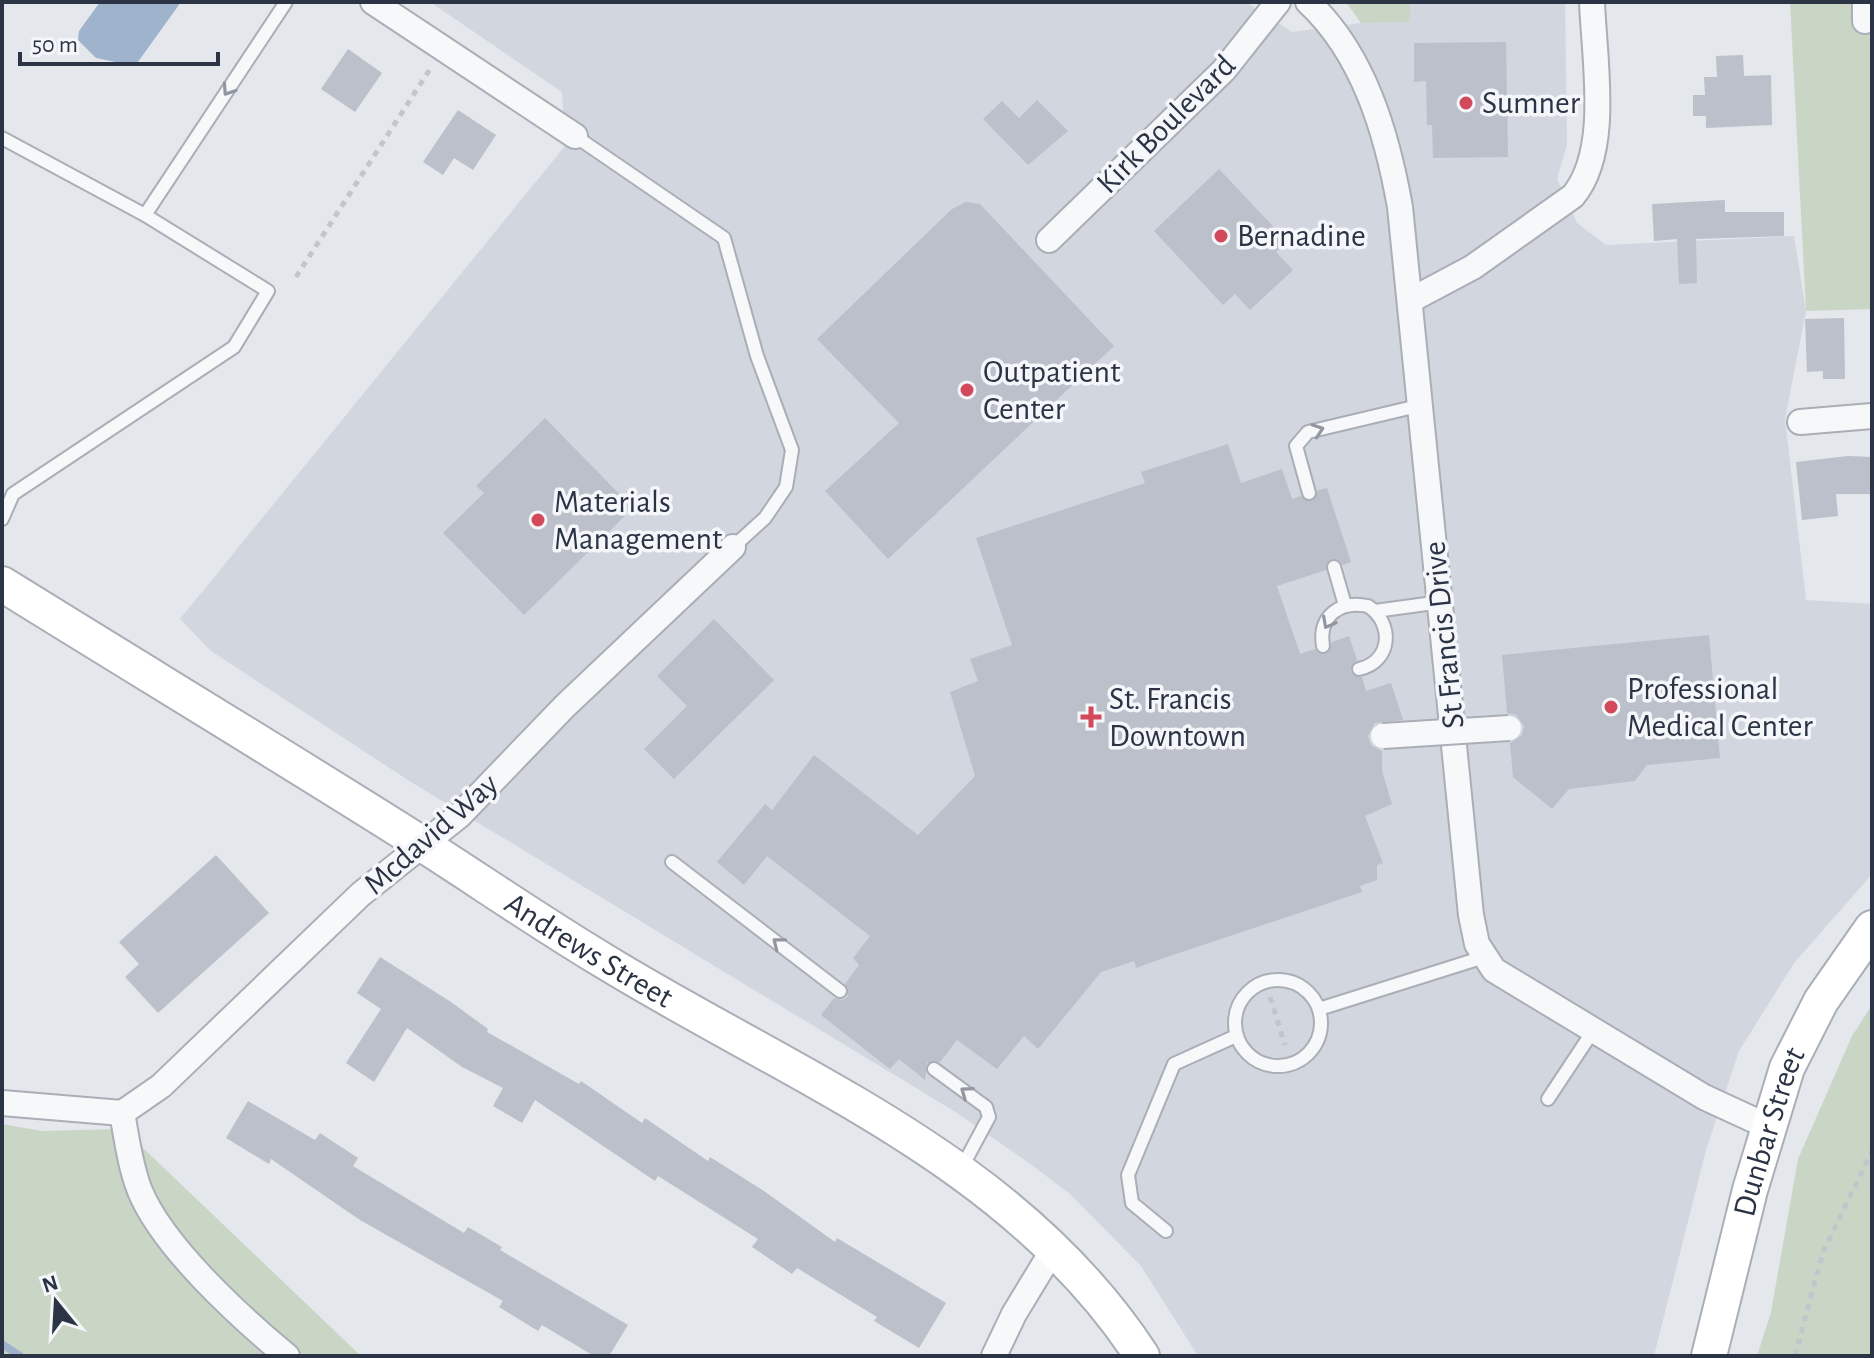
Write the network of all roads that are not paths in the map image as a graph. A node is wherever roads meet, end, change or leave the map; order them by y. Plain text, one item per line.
1 (286, 2) edge
2 (373, 2) edge
3 (1278, 2) edge
4 (1308, 2) edge
5 (1592, 2) edge
6 (575, 136) joint
7 (2, 138) edge
8 (145, 215) junction
9 (1049, 240) dead end
10 (1411, 300) junction
11 (1422, 405) junction
12 (1872, 416) edge
13 (1800, 422) dead end
14 (8, 490) edge
15 (1309, 493) dead end
16 (2, 519) edge
17 (733, 547) joint
18 (1334, 567) dead end
19 (2, 584) edge
20 (1441, 602) junction
21 (1345, 605) junction
22 (1375, 611) junction
23 (1323, 646) dead end
24 (1359, 669) dead end
25 (1509, 728) dead end
26 (1383, 736) dead end
27 (422, 844) junction
28 (672, 862) dead end
29 (1872, 928) edge
30 (1484, 957) junction
31 (840, 991) dead end
32 (1319, 1009) junction
33 (1593, 1031) junction
34 (1236, 1036) junction
35 (934, 1069) dead end
36 (1548, 1099) dead end
37 (2, 1103) edge
38 (122, 1113) junction
39 (1769, 1127) junction
40 (961, 1169) junction
41 (1166, 1231) dead end
42 (1054, 1248) junction
43 (287, 1356) edge
44 (994, 1356) edge
45 (1142, 1356) edge
46 (1709, 1356) edge

1 -> 8 lane
2 - 6 street
3 - 9 street, Kirk Boulevard
4 - 10 street, St Francis Drive
5 - 10 street
6 - 17 lane
7 - 8 lane
8 - 14 lane
10 - 11 street, St Francis Drive
15 -> 11 lane
11 - 20 street, St Francis Drive
12 - 13 street
14 - 16 lane
17 - 27 street, Mcdavid Way
18 - 21 lane
19 - 27 street, Andrews Street
20 - 22 lane
20 - 30 street, St Francis Drive
21 - 22 lane
21 -> 23 lane
22 - 24 lane
25 - 26 street, bridge
27 - 38 street, Mcdavid Way
27 - 40 street, Andrews Street
31 -> 28 lane
29 - 39 street, Dunbar Street
30 - 32 lane
30 - 33 street
32 - 34 lane
32 - 34 lane
33 - 36 lane
33 - 39 street
34 - 41 lane
40 -> 35 lane
37 - 38 street
38 - 43 street
39 - 46 street, Dunbar Street
40 - 42 street, Andrews Street
42 - 44 street
42 - 45 street, Andrews Street

